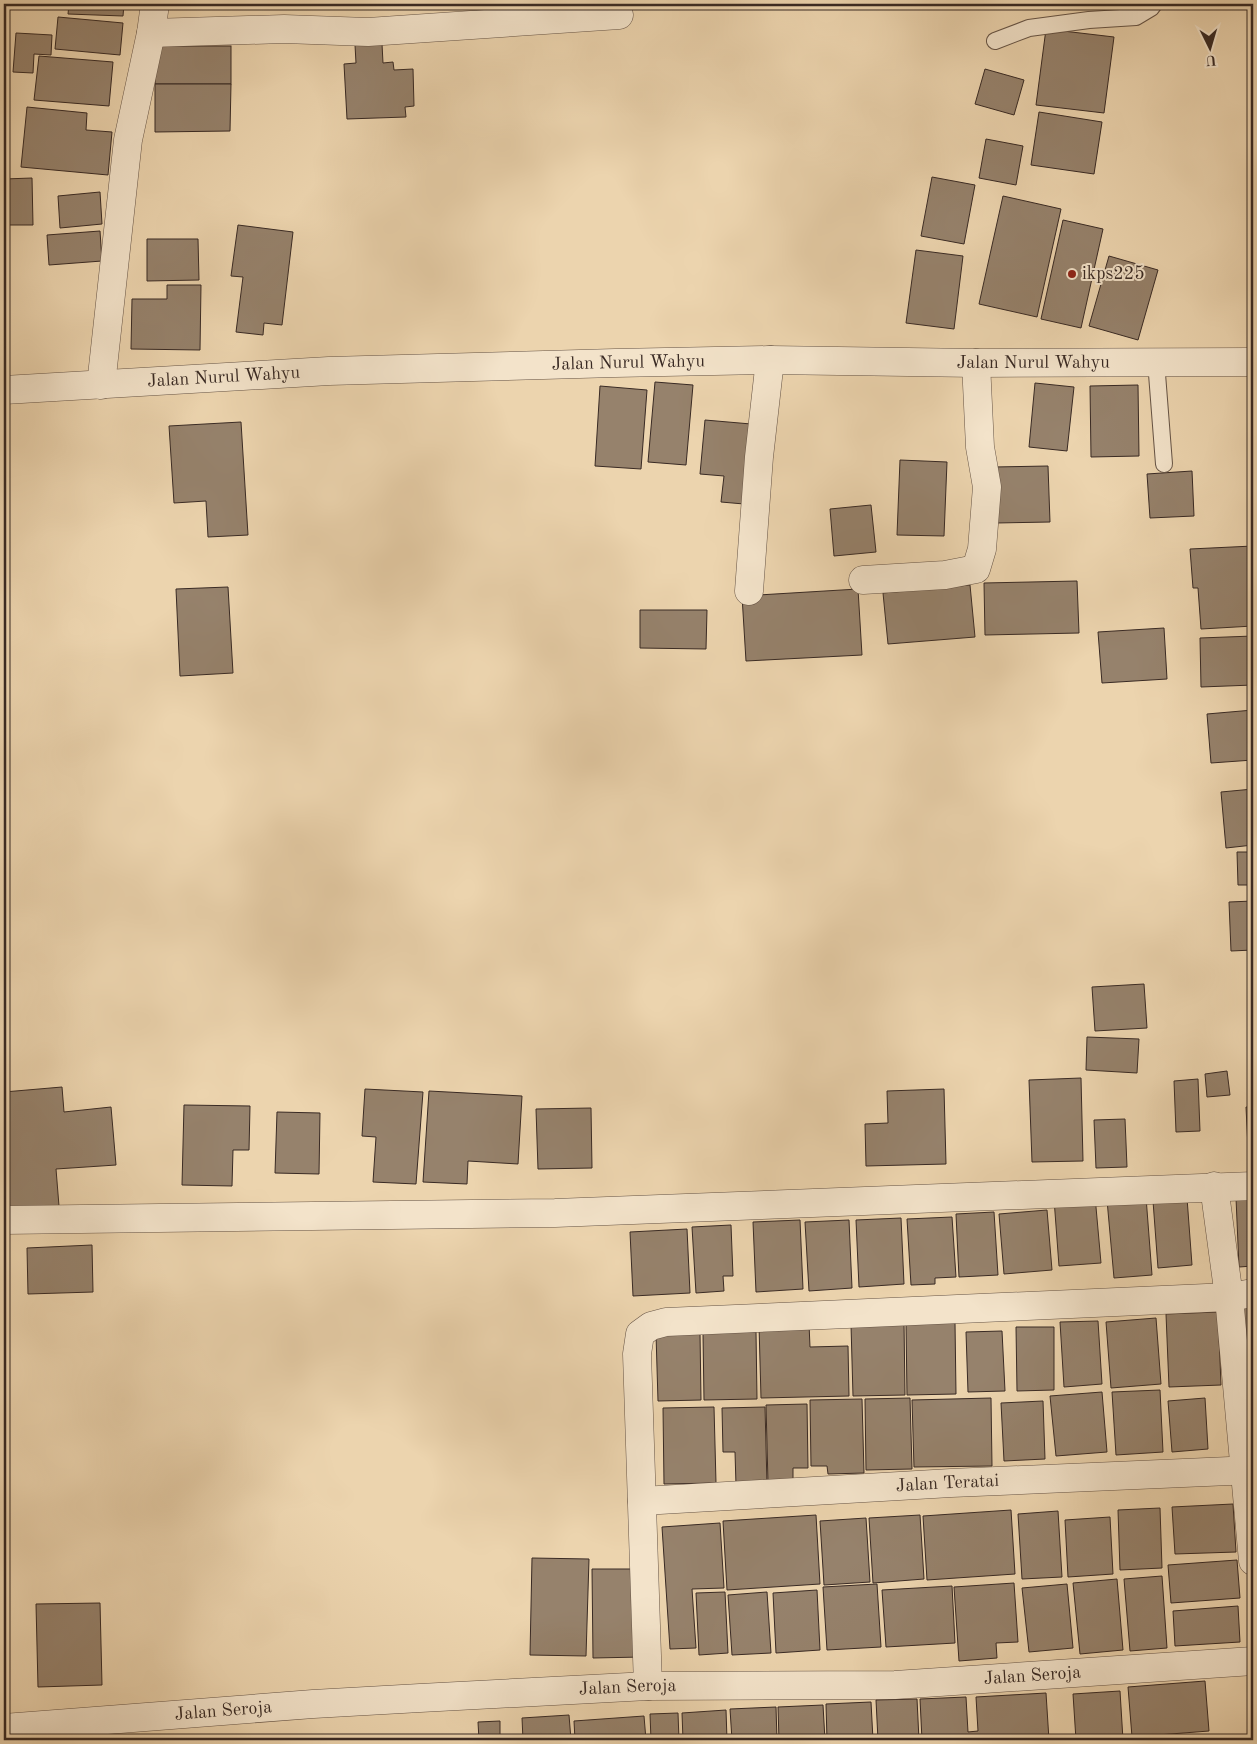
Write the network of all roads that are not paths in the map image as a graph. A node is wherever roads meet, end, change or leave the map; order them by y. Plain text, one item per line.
1 (154, 4) edge
2 (1154, 4) edge
3 (619, 15) dead end
4 (150, 33) junction
5 (995, 41) dead end
6 (770, 360) junction
7 (1156, 361) junction
8 (976, 362) junction
9 (1253, 362) edge
10 (101, 385) junction
11 (4, 390) edge
12 (1164, 464) dead end
13 (863, 580) dead end
14 (749, 591) dead end
15 (1214, 1186) junction
16 (1253, 1186) edge
17 (4, 1220) edge
18 (1241, 1295) edge
19 (1249, 1470) edge
20 (642, 1502) junction
21 (1253, 1561) edge
22 (1253, 1661) edge
23 (648, 1686) junction
24 (4, 1728) edge

1 - 4 street
2 - 5 lane
3 - 4 street
4 - 10 street
6 - 8 street, Jalan Nurul Wahyu
6 - 10 street, Jalan Nurul Wahyu
6 - 14 street
7 - 8 street, Jalan Nurul Wahyu
7 - 9 street, Jalan Nurul Wahyu
7 - 12 lane
8 - 13 street
10 - 11 street, Jalan Nurul Wahyu
15 - 16 street
15 - 17 street
15 - 18 street
18 - 19 street
18 - 20 street
19 - 20 street, Jalan Teratai
19 - 21 street
20 - 23 street
22 - 23 street, Jalan Seroja
23 - 24 street, Jalan Seroja

